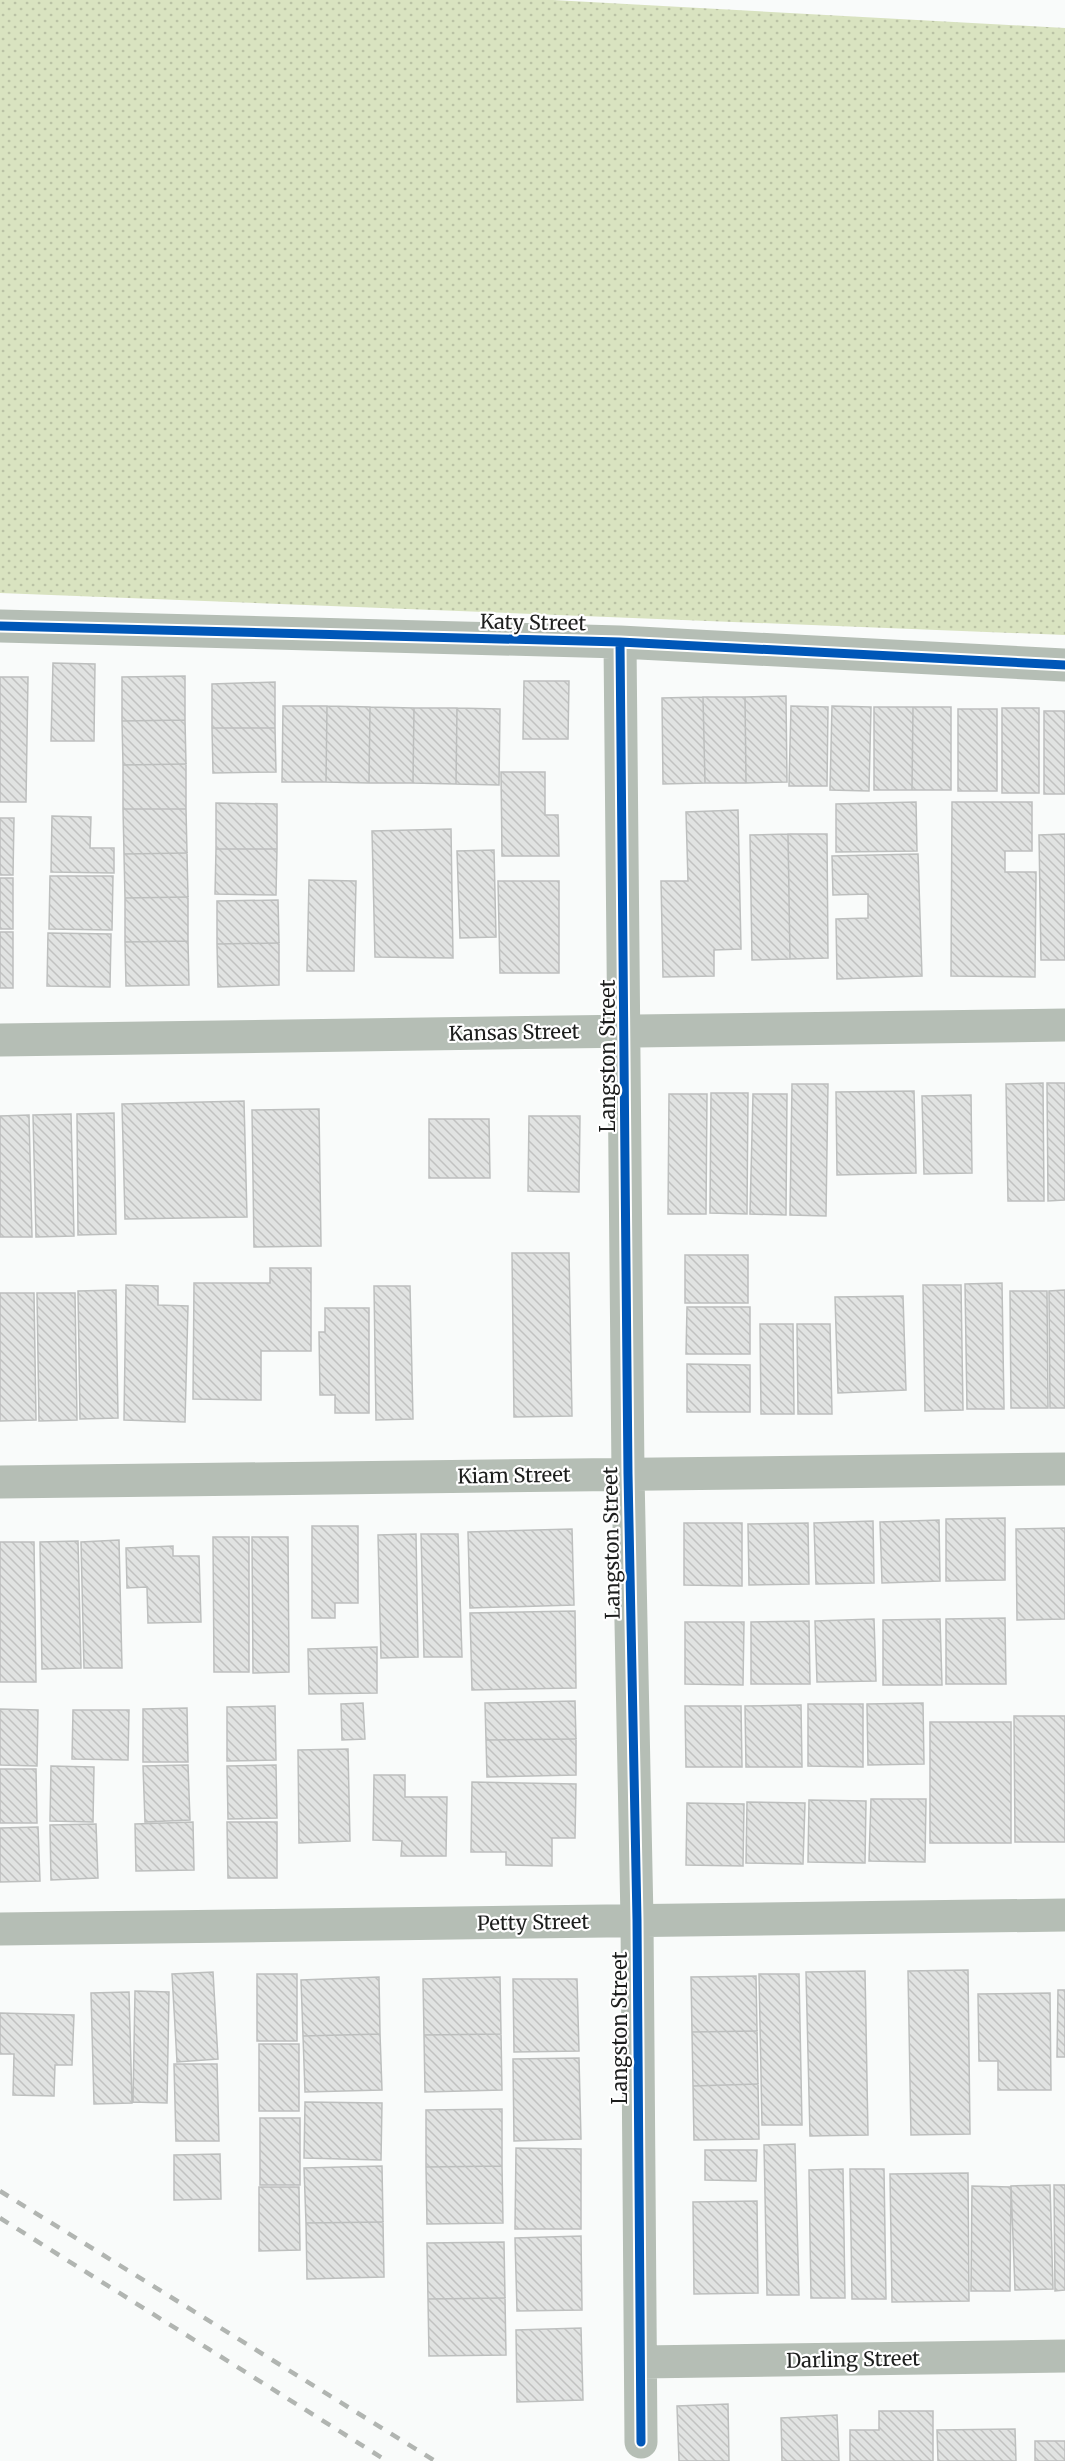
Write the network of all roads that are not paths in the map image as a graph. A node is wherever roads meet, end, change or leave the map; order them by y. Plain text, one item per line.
1 (0, 626) edge
2 (620, 642) junction
3 (1065, 665) edge
4 (1065, 1026) edge
5 (624, 1030) junction
6 (0, 1040) edge
7 (1065, 1469) edge
8 (628, 1474) junction
9 (0, 1482) edge
10 (1065, 1914) edge
11 (637, 1920) junction
12 (0, 1929) edge
13 (1065, 2356) edge
14 (641, 2362) junction
15 (641, 2442) dead end

1 - 2 street, Katy Street
2 - 3 street, Katy Street
2 - 5 street, Langston Street
4 - 5 street, Kansas Street
5 - 6 street, Kansas Street
5 - 8 street, Langston Street
7 - 8 street, Kiam Street
8 - 9 street, Kiam Street
8 - 11 street, Langston Street
10 - 11 street, Petty Street
11 - 12 street, Petty Street
11 - 14 street, Langston Street
13 - 14 street, Darling Street
14 - 15 street, Langston Street

